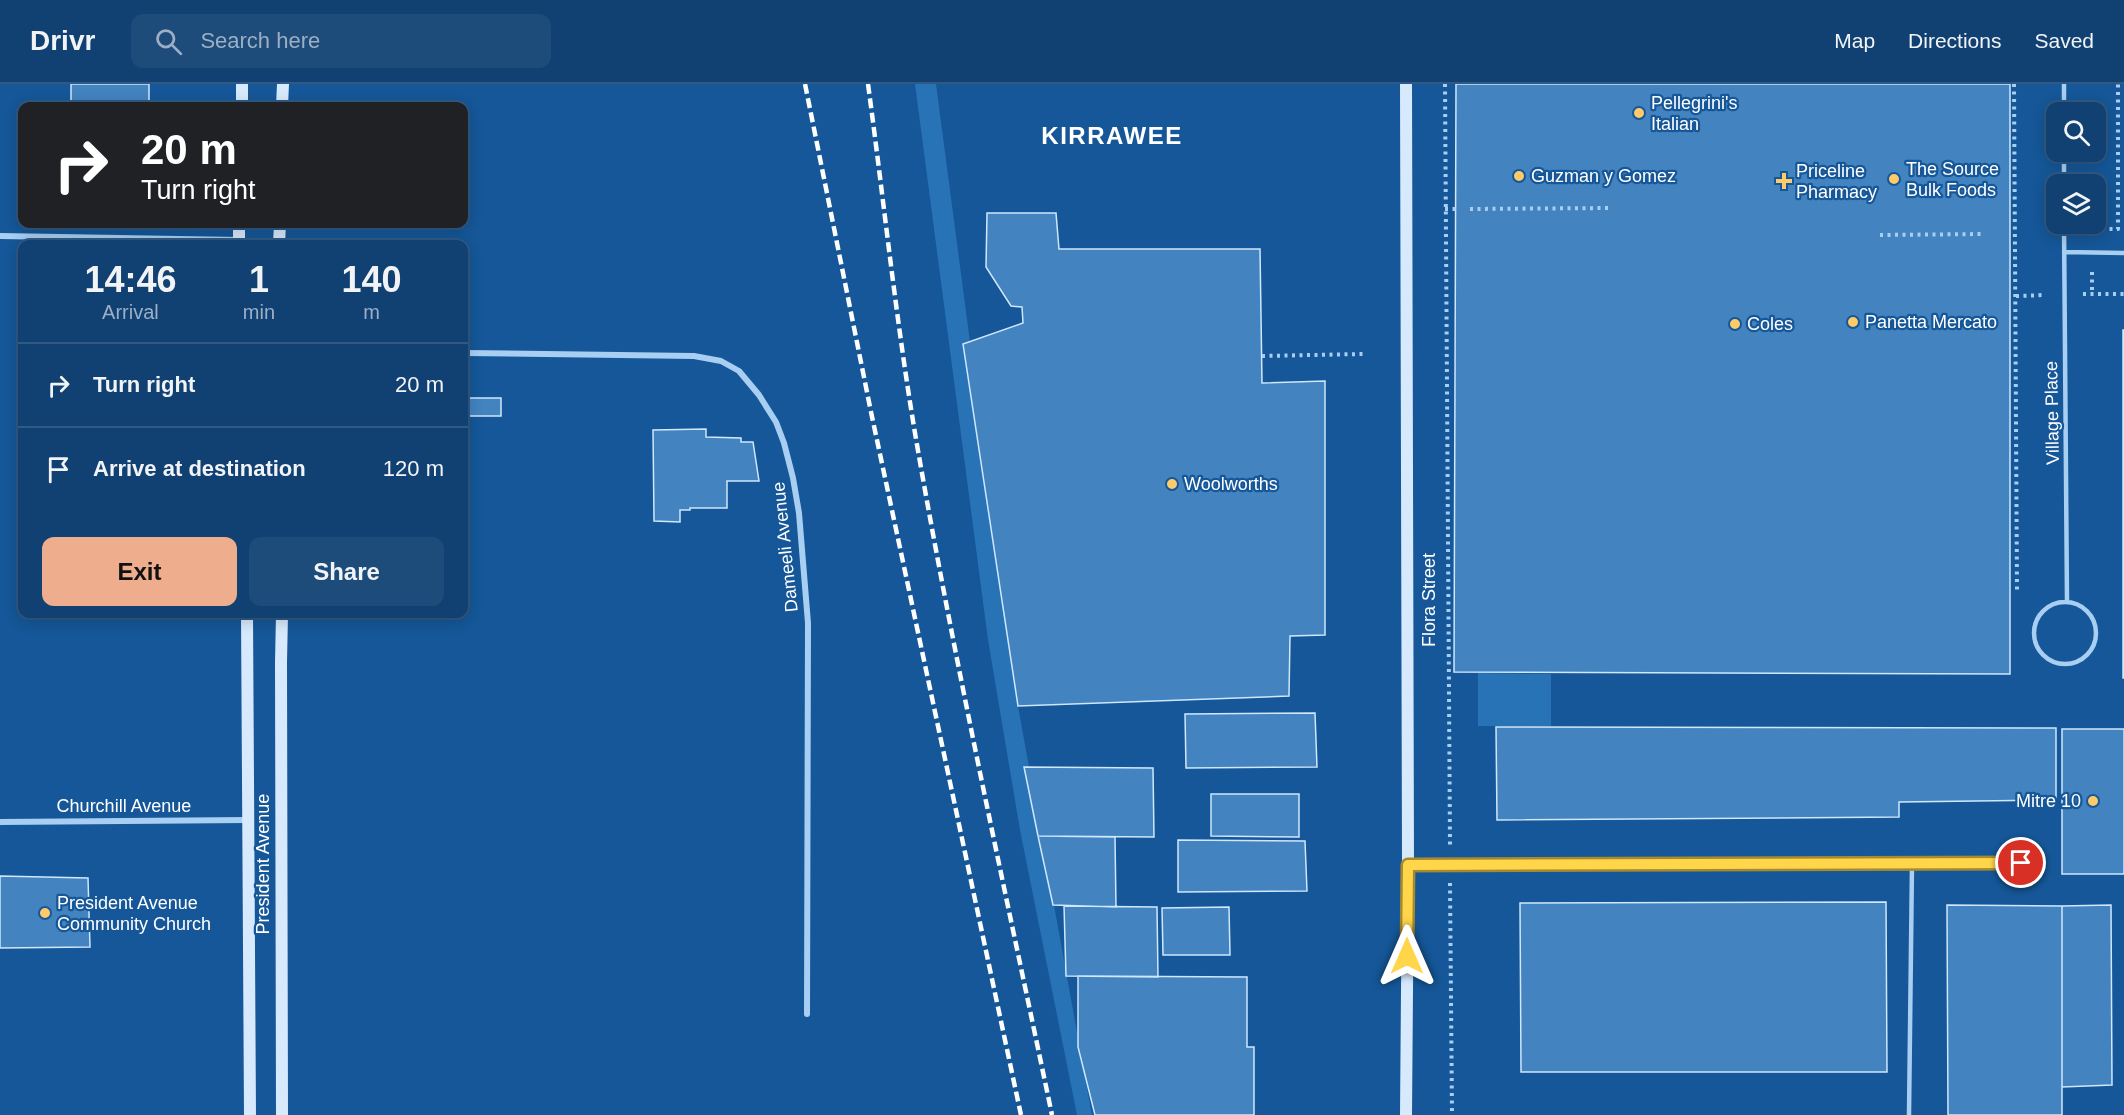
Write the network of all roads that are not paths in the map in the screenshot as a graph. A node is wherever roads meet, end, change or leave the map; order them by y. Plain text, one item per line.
1 (242, 84) edge
2 (283, 84) edge
3 (1406, 84) edge
4 (2064, 84) edge
5 (242, 102) edge
6 (282, 102) edge
7 (2064, 102) edge
8 (2064, 234) edge
9 (0, 236) edge
10 (159, 240) edge
11 (2064, 252) junction
12 (2124, 253) edge
13 (468, 353) edge
14 (2067, 602) junction
15 (247, 618) edge
16 (282, 618) edge
17 (248, 820) junction
18 (0, 822) edge
19 (2021, 863) dead end
20 (1912, 864) junction
21 (1408, 865) junction
22 (807, 1014) dead end
23 (250, 1115) edge
24 (282, 1115) edge
25 (1406, 1115) edge
26 (1909, 1115) edge

1 - 5 main road
2 - 6 main road
3 - 21 main road, Flora Street
4 - 7 lane
8 - 11 lane, Village Place
9 - 10 street
11 - 12 lane
11 - 14 lane, Village Place
13 - 22 street, Dameeli Avenue
14 - 14 lane
15 - 17 main road, President Avenue
16 - 24 main road, President Avenue
17 - 18 street, Churchill Avenue
17 - 23 main road, President Avenue
19 - 20 lane
20 - 21 lane
20 - 26 lane
21 - 25 main road, Flora Street

